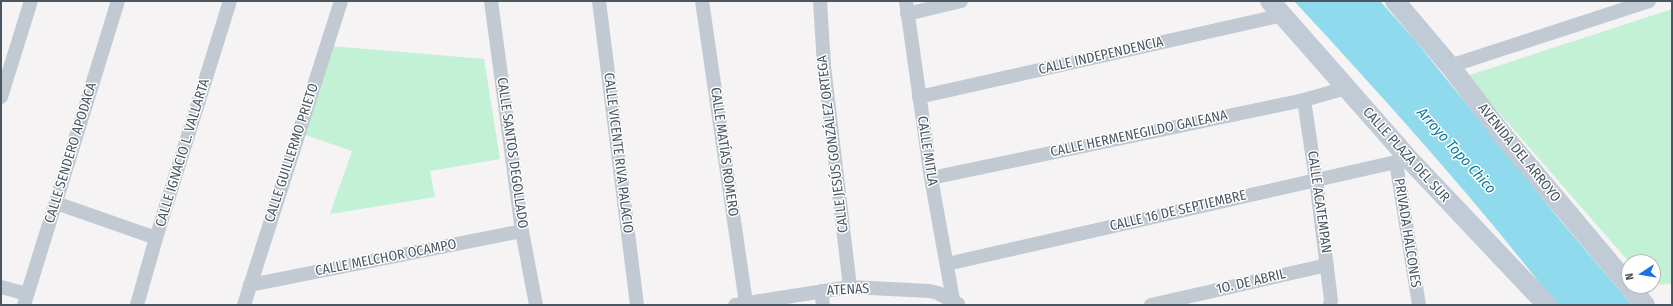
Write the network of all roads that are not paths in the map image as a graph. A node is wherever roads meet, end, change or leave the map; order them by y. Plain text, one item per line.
1 (31, 1) edge
2 (118, 1) edge
3 (230, 1) edge
4 (341, 1) edge
5 (491, 1) edge
6 (599, 1) edge
7 (702, 1) edge
8 (820, 1) edge
9 (961, 1) edge
10 (1395, 1) edge
11 (1649, 1) edge
12 (906, 7) edge
13 (1277, 8) edge
14 (1450, 66) junction
15 (1346, 88) junction
16 (1, 97) edge
17 (919, 97) junction
18 (1304, 100) junction
19 (1402, 160) junction
20 (931, 178) junction
21 (1316, 180) junction
22 (56, 203) junction
23 (522, 231) junction
24 (156, 238) junction
25 (947, 264) junction
26 (1327, 265) junction
27 (250, 285) junction
28 (1, 286) edge
29 (850, 286) junction
30 (929, 291) junction
31 (822, 298) edge
32 (26, 300) edge
33 (956, 303) edge
34 (740, 304) edge
35 (137, 305) edge
36 (244, 305) edge
37 (536, 305) edge
38 (637, 305) edge
39 (930, 305) edge
40 (1151, 305) edge
41 (1330, 305) edge
42 (1419, 305) edge
43 (1546, 305) edge
44 (1645, 305) edge

1 - 16 street
2 - 22 street, CALLE SENDERO APODACA
3 - 24 street, CALLE IGNACIO L. VALLARTA
4 - 27 street, CALLE GUILLERMO PRIETO
5 - 23 street, CALLE SANTOS DEGOLLADO
6 - 38 street, CALLE VICENTE RIVA PALACIO
7 - 34 street, CALLE MATÍAS ROMERO
8 - 29 street, CALLE JESÚS GONZÁLEZ ORTEGA
9 - 12 street
10 - 14 street, AVENIDA DEL ARROYO
11 - 14 street
12 - 17 street, CALLE MITLA
13 - 15 street, CALLE PLAZA DEL SUR
13 - 17 street, CALLE INDEPENDENCIA
14 - 44 street, AVENIDA DEL ARROYO
15 - 18 street, CALLE HERMENEGILDO GALEANA
15 - 19 street, CALLE PLAZA DEL SUR
17 - 20 street, CALLE MITLA
18 - 20 street, CALLE HERMENEGILDO GALEANA
18 - 21 street, CALLE ACATEMPAN
19 - 21 street, CALLE 16 DE SEPTIEMBRE
19 - 42 street, PRIVADA HALCONES
19 - 43 street, CALLE PLAZA DEL SUR
20 - 25 street, CALLE MITLA
21 - 25 street, CALLE 16 DE SEPTIEMBRE
21 - 26 street, CALLE ACATEMPAN
22 - 24 street
22 - 32 street, CALLE SENDERO APODACA
23 - 27 street, CALLE MELCHOR OCAMPO
23 - 37 street, CALLE SANTOS DEGOLLADO
24 - 35 street, CALLE IGNACIO L. VALLARTA
25 - 33 street, CALLE MITLA
26 - 40 street, 1O. DE ABRIL
26 - 41 street, CALLE ACATEMPAN
27 - 36 street, CALLE GUILLERMO PRIETO
28 - 32 street
29 - 30 street, ATENAS
29 - 31 street, ATENAS
30 - 33 street, ATENAS
30 - 39 street
31 - 34 street, ATENAS

